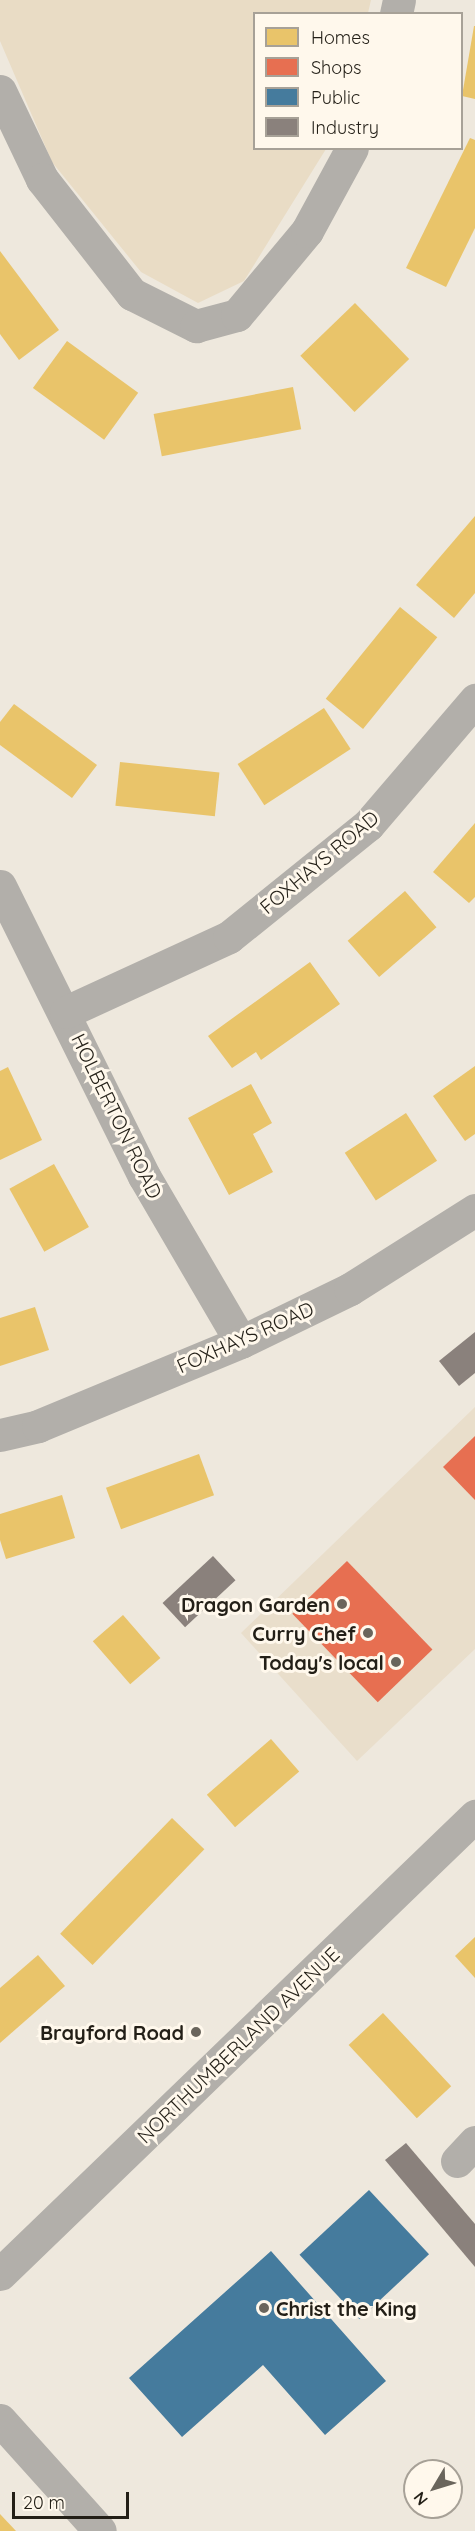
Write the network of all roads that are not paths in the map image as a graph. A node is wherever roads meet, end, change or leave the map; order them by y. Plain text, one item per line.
1 (0, 91) edge
2 (351, 150) edge
3 (475, 700) edge
4 (0, 886) edge
5 (66, 1012) junction
6 (475, 1210) edge
7 (241, 1342) junction
8 (0, 1435) edge
9 (475, 1816) edge
10 (0, 2274) edge
11 (0, 2420) edge
12 (100, 2531) edge

1 - 2 street
3 - 5 street, FOXHAYS ROAD
4 - 5 street, HOLBERTON ROAD
5 - 7 street, HOLBERTON ROAD
6 - 7 street, FOXHAYS ROAD
7 - 8 street, FOXHAYS ROAD
9 - 10 street, NORTHUMBERLAND AVENUE
11 - 12 street

